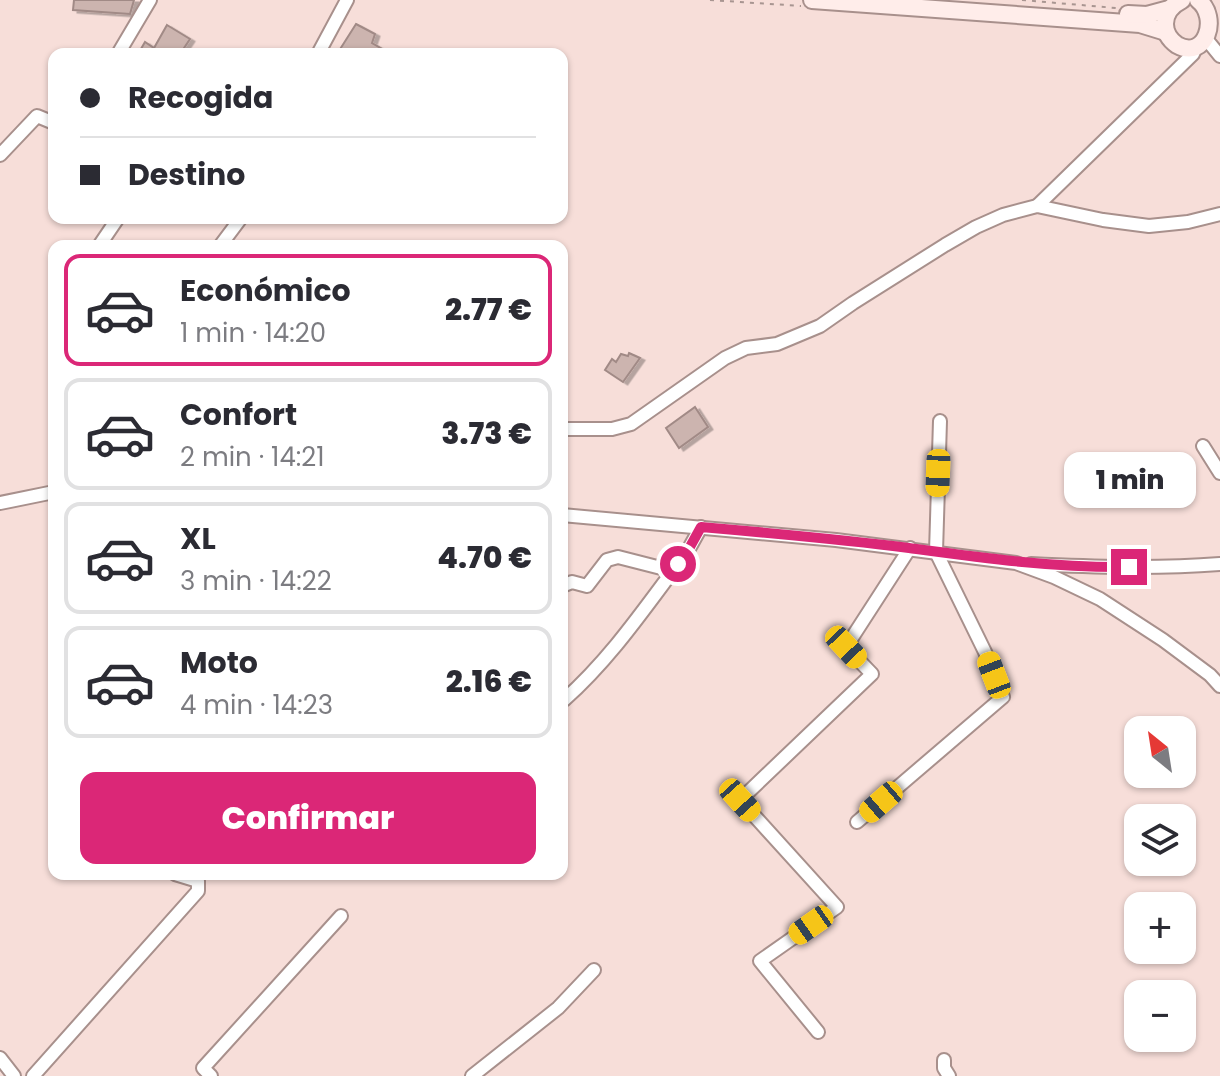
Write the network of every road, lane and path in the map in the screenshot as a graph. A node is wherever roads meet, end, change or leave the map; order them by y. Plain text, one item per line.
1 (150, 0) edge
2 (347, 0) edge
3 (812, 0) edge
4 (954, 0) edge
5 (1022, 0) edge
6 (1198, 0) edge
7 (1175, 4) edge
8 (1119, 8) dead end
9 (1216, 15) edge
10 (1166, 32) junction
11 (1209, 39) edge
12 (122, 48) edge
13 (321, 48) edge
14 (1220, 56) edge
15 (48, 121) edge
16 (0, 155) edge
17 (1037, 206) junction
18 (1220, 214) edge
19 (940, 421) dead end
20 (568, 429) edge
21 (1203, 446) dead end
22 (1220, 473) edge
23 (48, 493) edge
24 (0, 503) edge
25 (568, 516) edge
26 (701, 527) junction
27 (910, 548) junction
28 (936, 552) junction
29 (1016, 563) junction
30 (678, 564) junction
31 (1220, 564) edge
32 (568, 584) edge
33 (1220, 686) edge
34 (568, 696) edge
35 (857, 822) dead end
36 (195, 880) edge
37 (341, 916) dead end
38 (594, 970) dead end
39 (818, 1032) dead end
40 (0, 1058) edge
41 (944, 1060) dead end
42 (14, 1076) edge
43 (33, 1076) edge
44 (211, 1076) edge
45 (472, 1076) edge
46 (949, 1076) edge

1 - 12 street
2 - 13 street
3 - 10 main road
4 - 7 main road
5 - 8 path
6 - 9 main road
7 - 10 main road
9 - 11 main road
10 - 11 main road
11 - 14 street
11 - 17 street
15 - 16 street
17 - 18 street
17 - 20 street
19 - 28 street
21 - 22 street
23 - 24 street
25 - 26 street
26 - 27 street
26 - 30 street
27 - 28 street
27 - 39 street
28 - 29 street
28 - 35 street
29 - 31 street
29 - 33 street
30 - 32 street
30 - 34 street
36 - 43 street
37 - 44 street
38 - 45 street
40 - 42 street
41 - 46 street

